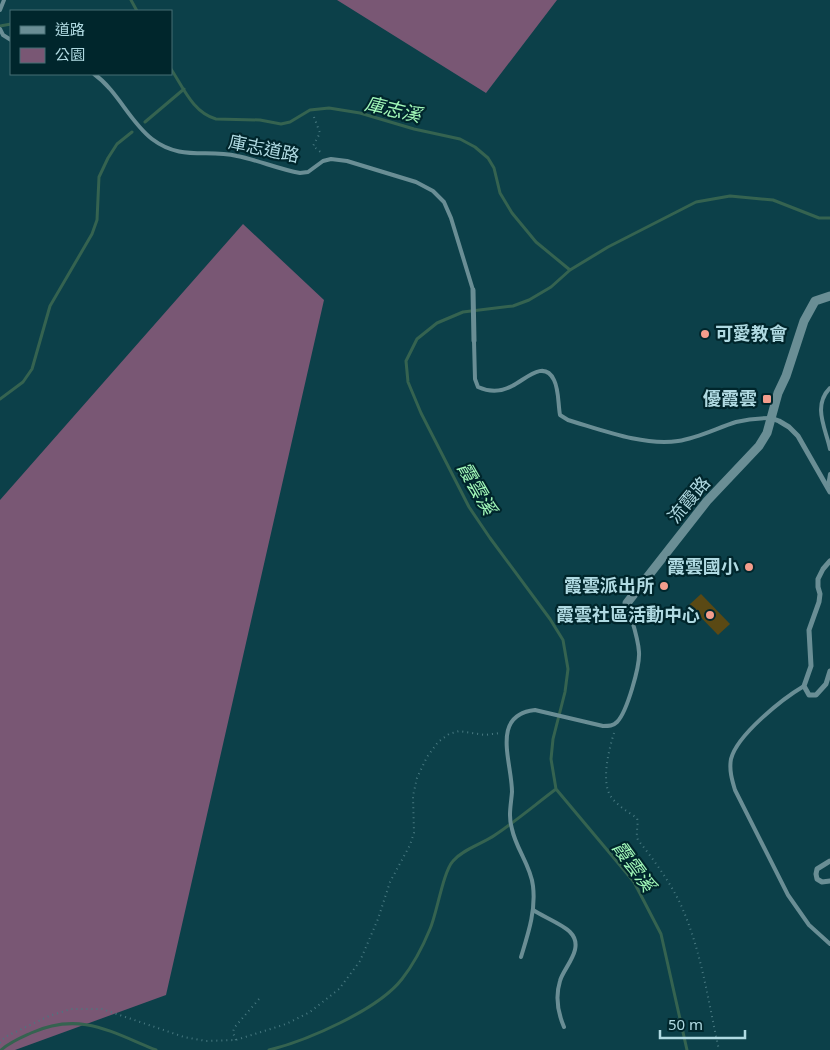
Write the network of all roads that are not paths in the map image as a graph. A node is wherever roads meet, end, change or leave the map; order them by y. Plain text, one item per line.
1 (4, 0) edge
2 (0, 10) edge
3 (0, 29) edge
4 (10, 39) edge
5 (95, 75) edge
6 (473, 290) joint
7 (830, 296) edge
8 (474, 341) joint
9 (830, 388) edge
10 (771, 418) junction
11 (830, 450) edge
12 (830, 474) edge
13 (829, 489) edge
14 (830, 561) edge
15 (627, 603) joint
16 (830, 671) edge
17 (804, 686) junction
18 (830, 860) edge
19 (830, 881) edge
20 (533, 910) junction
21 (830, 944) edge
22 (521, 957) dead end
23 (564, 1027) dead end

1 - 2 lane
3 - 4 lane
5 - 6 lane, 庫志道路
6 - 8 street
7 - 10 street, 流霞路
8 - 10 lane
9 - 11 lane
10 - 13 street
10 - 15 street, 流霞路
12 - 13 lane
14 - 17 street
15 - 20 lane, 流霞路
16 - 17 street
17 - 21 lane
18 - 19 street
20 - 22 lane
20 - 23 lane

